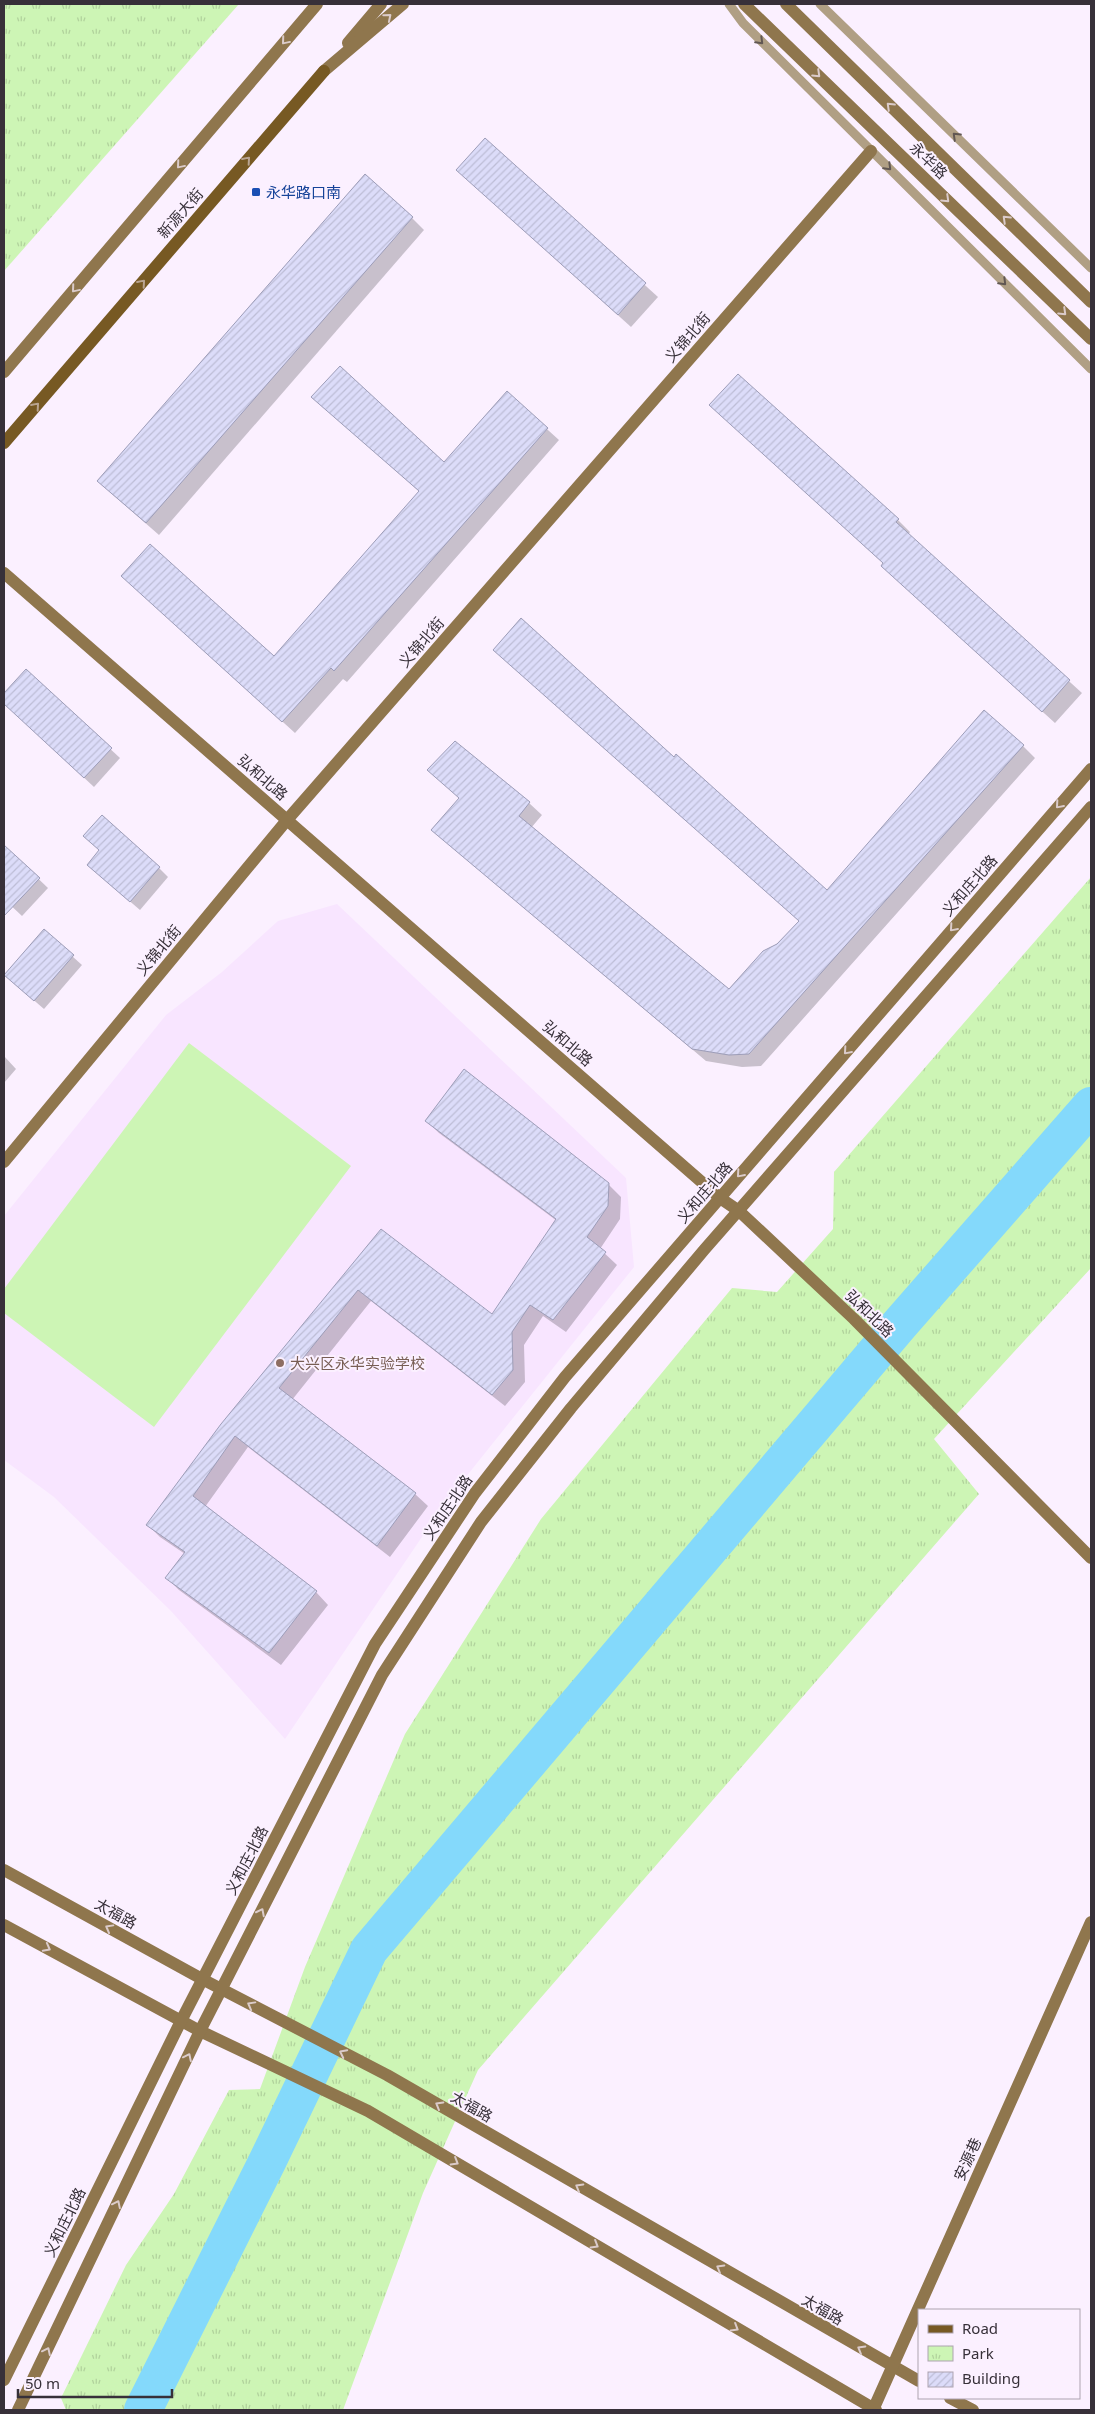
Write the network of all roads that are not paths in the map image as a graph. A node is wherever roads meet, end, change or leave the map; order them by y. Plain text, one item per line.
1 (317, 4) edge
2 (381, 4) edge
3 (403, 4) edge
4 (729, 4) edge
5 (744, 4) edge
6 (786, 4) edge
7 (820, 4) edge
8 (324, 71) junction
9 (871, 151) junction
10 (1091, 268) edge
11 (1091, 302) edge
12 (1091, 339) edge
13 (1091, 370) edge
14 (4, 372) edge
15 (4, 443) edge
16 (4, 573) edge
17 (1091, 769) edge
18 (1091, 807) edge
19 (287, 820) junction
20 (4, 1162) edge
21 (720, 1198) junction
22 (738, 1211) junction
23 (1091, 1558) edge
24 (4, 1870) edge
25 (1091, 1922) edge
26 (4, 1925) edge
27 (202, 1980) junction
28 (222, 1989) junction
29 (181, 2021) junction
30 (200, 2031) junction
31 (892, 2367) junction
32 (4, 2380) edge
33 (918, 2380) edge
34 (952, 2399) edge
35 (18, 2410) edge
36 (874, 2410) edge
37 (973, 2410) edge

1 -> 14 main road, 新源大街
2 - 8 main road, 新源大街
8 -> 3 main road
4 -> 9 lane
5 -> 12 main road, 永华路
11 -> 6 main road, 永华路
10 -> 7 lane
15 -> 8 main road, 新源大街
9 -> 13 lane
9 - 19 main road, 义锦北街
16 - 19 main road, 弘和北路
17 -> 21 main road, 义和庄北路
18 - 22 main road
19 - 20 main road, 义锦北街
19 - 21 main road, 弘和北路
21 - 22 main road, 弘和北路
21 - 27 main road, 义和庄北路
22 - 23 main road, 弘和北路
28 -> 22 main road
27 -> 24 main road, 太福路
25 - 31 main road, 安源巷
26 -> 29 main road
27 - 28 main road, 太福路
27 - 29 main road, 义和庄北路
28 - 30 main road
31 -> 28 main road, 太福路
29 - 30 main road
29 - 32 main road, 义和庄北路
35 -> 30 main road
30 -> 36 main road
31 - 33 main road, 太福路
31 - 36 main road, 安源巷
34 - 37 main road

